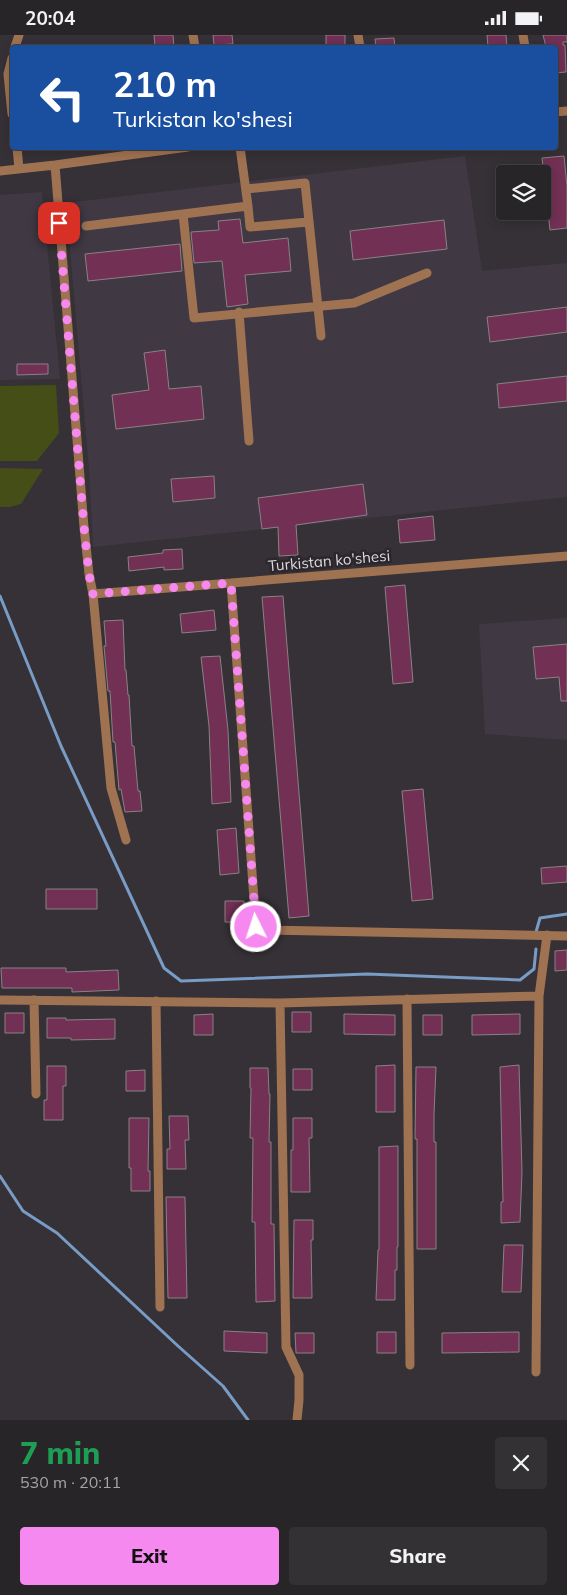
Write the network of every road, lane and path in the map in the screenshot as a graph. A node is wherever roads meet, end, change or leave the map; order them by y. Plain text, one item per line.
1 (10, 66) edge
2 (10, 94) edge
3 (17, 150) edge
4 (166, 150) edge
5 (240, 150) edge
6 (55, 165) junction
7 (19, 169) junction
8 (0, 171) edge
9 (246, 189) junction
10 (248, 206) junction
11 (183, 214) junction
12 (308, 222) junction
13 (86, 226) dead end
14 (427, 273) dead end
15 (318, 307) junction
16 (239, 312) junction
17 (321, 336) dead end
18 (249, 441) dead end
19 (567, 556) edge
20 (231, 583) junction
21 (93, 594) junction
22 (126, 840) dead end
23 (547, 935) junction
24 (567, 935) edge
25 (539, 996) junction
26 (407, 999) junction
27 (0, 1000) edge
28 (34, 1000) junction
29 (156, 1001) junction
30 (280, 1003) junction
31 (36, 1094) dead end
32 (160, 1307) dead end
33 (410, 1365) dead end
34 (536, 1372) dead end
35 (297, 1420) edge

1 - 2 street
3 - 7 street
4 - 6 street
5 - 9 street
6 - 7 street
6 - 21 street
7 - 8 street
9 - 10 street
9 - 12 street
10 - 11 street
10 - 12 street
11 - 13 street
11 - 16 street
12 - 15 street
14 - 15 street
15 - 16 street
15 - 17 street
16 - 18 street
19 - 20 street, Turkistan ko'shesi
20 - 21 street, Turkistan ko'shesi
20 - 23 street
21 - 22 street
23 - 24 street
23 - 25 street
25 - 26 street
25 - 34 street
26 - 30 street
26 - 33 street
27 - 28 street
28 - 29 street
28 - 31 street
29 - 30 street
29 - 32 street
30 - 35 street

